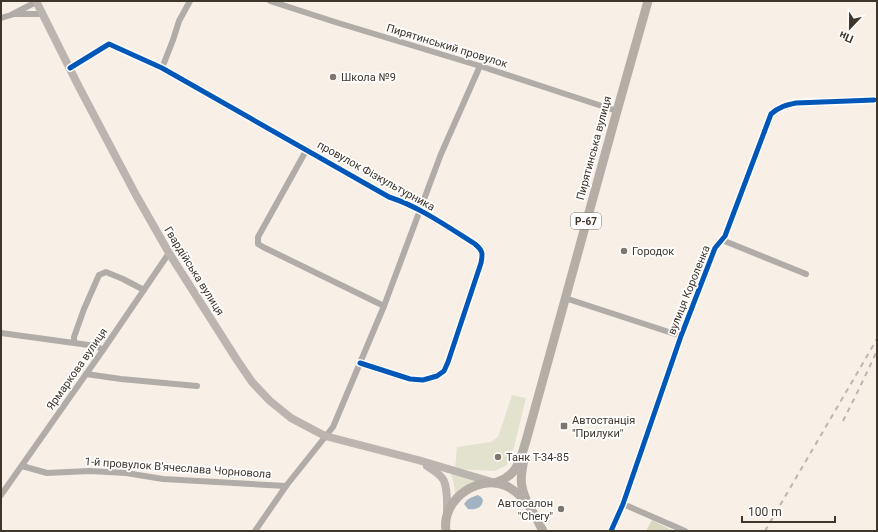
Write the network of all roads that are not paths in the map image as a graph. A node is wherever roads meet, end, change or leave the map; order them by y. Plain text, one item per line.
1 (190, 1) edge
2 (270, 1) edge
3 (648, 1) edge
4 (36, 2) edge
5 (12, 14) junction
6 (43, 14) junction
7 (1, 18) edge
8 (480, 66) junction
9 (70, 68) junction
10 (162, 68) junction
11 (874, 100) dead end
12 (616, 111) junction
13 (307, 149) junction
14 (420, 210) junction
15 (722, 240) junction
16 (169, 253) junction
17 (806, 274) dead end
18 (144, 290) junction
19 (565, 298) junction
20 (384, 306) junction
21 (1, 333) edge
22 (681, 336) junction
23 (74, 342) junction
24 (103, 350) junction
25 (360, 364) junction
26 (86, 374) junction
27 (197, 386) dead end
28 (325, 436) junction
29 (526, 441) junction
30 (418, 460) junction
31 (22, 466) junction
32 (495, 483) junction
33 (286, 486) junction
34 (1, 495) edge
35 (622, 504) junction
36 (528, 505) junction
37 (447, 515) junction
38 (255, 531) edge
39 (446, 531) edge
40 (534, 531) edge
41 (543, 531) edge
42 (611, 531) edge
43 (685, 531) edge

1 - 10 street
2 - 8 street, Пирятинський провулок
3 - 12 main road, Пирятинська вулиця / Р-67
4 - 5 street
4 - 6 main road, Гвардійська вулиця
5 - 6 street
5 - 7 street
6 - 9 main road, Гвардійська вулиця
8 - 12 street, Пирятинський провулок
8 - 14 street
9 - 10 street, провулок Фізкультурника
9 - 16 main road, Гвардійська вулиця
10 - 13 street, провулок Фізкультурника
11 - 15 street, вулиця Короленка
12 - 19 main road, Пирятинська вулиця / Р-67
13 - 14 street, провулок Фізкультурника
13 - 20 street
14 - 20 street
14 - 25 street, провулок Фізкультурника
15 - 17 street
15 - 22 street, вулиця Короленка
16 - 18 street, Ярмаркова вулиця
16 - 28 main road, Гвардійська вулиця
18 - 23 street
18 - 24 street, Ярмаркова вулиця
19 - 22 street
19 - 29 main road, Пирятинська вулиця / Р-67
20 - 25 street
21 - 23 street
22 - 35 street, вулиця Короленка
23 - 24 street
24 - 26 street, Ярмаркова вулиця
25 - 28 street
26 - 27 street
26 - 31 street, Ярмаркова вулиця
28 - 30 main road, Гвардійська вулиця
28 - 33 street
29 - 32 main road, Р-67
29 - 36 main road, Р-67
30 - 32 main road, Гвардійська вулиця
30 - 37 main road
31 - 33 street, 1-й провулок В'ячеслава Чорновола
31 - 34 street, Ярмаркова вулиця
32 - 36 main road, Р-67
32 - 37 main road, Р-67
33 - 38 street
35 - 42 street, вулиця Короленка
35 - 43 street
36 - 40 main road, Р-67
36 - 41 main road, Р-67
37 - 39 main road, Р-67

